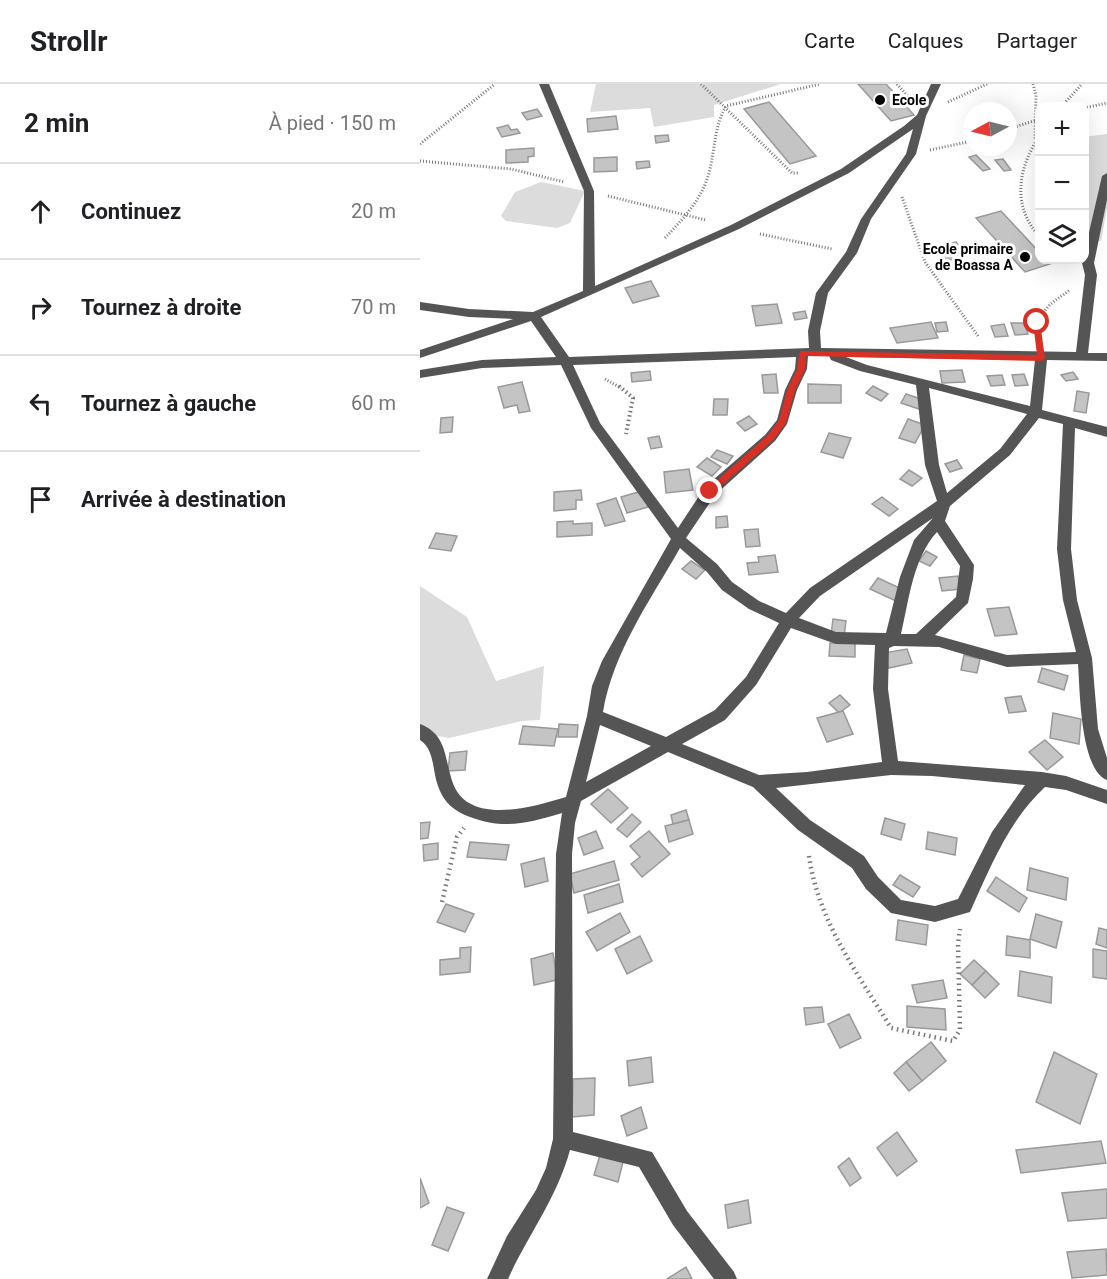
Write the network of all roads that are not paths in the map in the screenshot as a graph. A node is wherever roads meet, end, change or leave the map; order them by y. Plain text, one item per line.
1 (544, 84) edge
2 (936, 84) edge
3 (921, 116) junction
4 (1107, 176) edge
5 (589, 293) junction
6 (420, 306) edge
7 (440, 309) junction
8 (420, 311) edge
9 (534, 316) junction
10 (815, 353) junction
11 (420, 354) edge
12 (1082, 357) junction
13 (1107, 357) edge
14 (1041, 358) junction
15 (566, 362) junction
16 (420, 374) edge
17 (922, 382) junction
18 (1036, 412) junction
19 (1069, 422) junction
20 (1107, 432) edge
21 (944, 503) junction
22 (938, 522) junction
23 (678, 538) junction
24 (788, 620) junction
25 (892, 640) junction
26 (920, 640) junction
27 (1085, 658) junction
28 (596, 716) junction
29 (420, 731) edge
30 (669, 746) junction
31 (891, 768) junction
32 (1107, 773) edge
33 (1042, 778) junction
34 (759, 782) junction
35 (1107, 797) edge
36 (573, 800) junction
37 (563, 1138) junction
38 (497, 1279) edge
39 (727, 1279) edge

1 - 5 street
2 - 3 street
3 - 5 street
3 - 10 street
4 - 12 street
5 - 9 street
6 - 7 street
7 - 8 street
7 - 9 street
9 - 11 street
9 - 15 street
10 - 14 street
10 - 15 street
10 - 17 street
10 - 23 street
12 - 13 street
12 - 14 street
14 - 18 street
15 - 16 street
15 - 23 street
17 - 18 street
17 - 21 street
18 - 19 street
18 - 21 street
19 - 20 street
19 - 27 street
21 - 22 street
21 - 24 street
22 - 25 street
22 - 26 street
23 - 24 street
23 - 28 street
24 - 25 street
24 - 30 street
25 - 26 street
25 - 31 street
26 - 27 street
27 - 32 street
28 - 30 street
28 - 36 street
29 - 36 street
30 - 34 street
30 - 36 street
31 - 33 street
31 - 34 street
33 - 34 street
33 - 35 street
36 - 37 street
37 - 38 street
37 - 39 street

